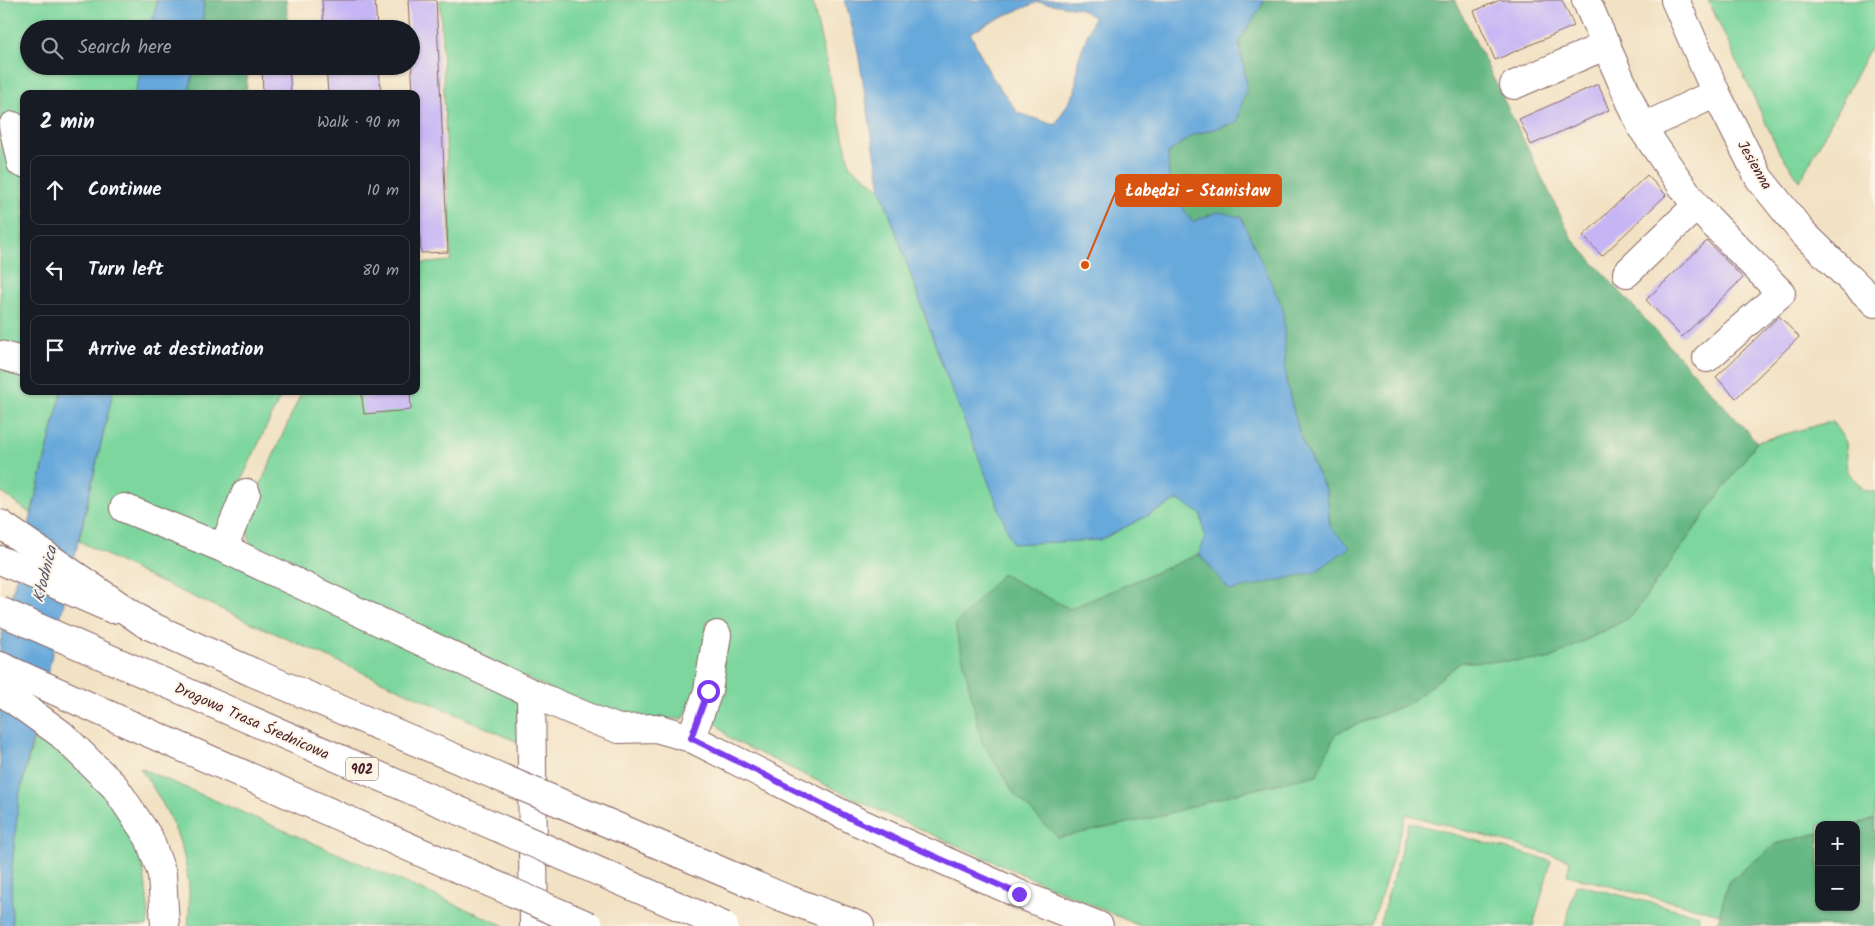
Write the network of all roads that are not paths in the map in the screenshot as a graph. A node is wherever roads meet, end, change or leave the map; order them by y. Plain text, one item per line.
1 (1586, 0) edge
2 (1675, 0) edge
3 (1607, 45) junction
4 (1514, 85) dead end
5 (1716, 93) junction
6 (13, 126) dead end
7 (1642, 128) junction
8 (15, 164) edge
9 (1696, 206) junction
10 (1627, 273) dead end
11 (1875, 303) edge
12 (0, 355) edge
13 (1707, 358) dead end
14 (20, 361) edge
15 (246, 493) dead end
16 (124, 508) dead end
17 (0, 524) edge
18 (223, 548) junction
19 (0, 560) edge
20 (0, 611) edge
21 (146, 624) junction
22 (717, 635) dead end
23 (0, 666) edge
24 (0, 690) edge
25 (531, 693) junction
26 (691, 738) junction
27 (165, 926) edge
28 (534, 926) edge
29 (589, 926) edge
30 (724, 926) edge
31 (860, 926) edge
32 (1099, 926) edge

1 - 3 main road
2 - 5 main road, Jesienna
3 - 4 main road
3 - 7 main road
5 - 7 main road
5 - 11 main road, Jesienna
6 - 8 main road
7 - 9 main road
9 - 10 main road
9 - 13 main road
12 - 14 main road
15 - 18 main road
16 - 18 main road
17 - 21 main road
18 - 25 main road
19 - 21 main road
20 - 30 main road, Drogowa Trasa Średnicowa / 902, bridge
21 - 31 main road, bridge
22 - 26 main road
23 - 29 main road, bridge
24 - 27 main road
25 - 26 main road
25 - 28 main road
26 - 32 main road

